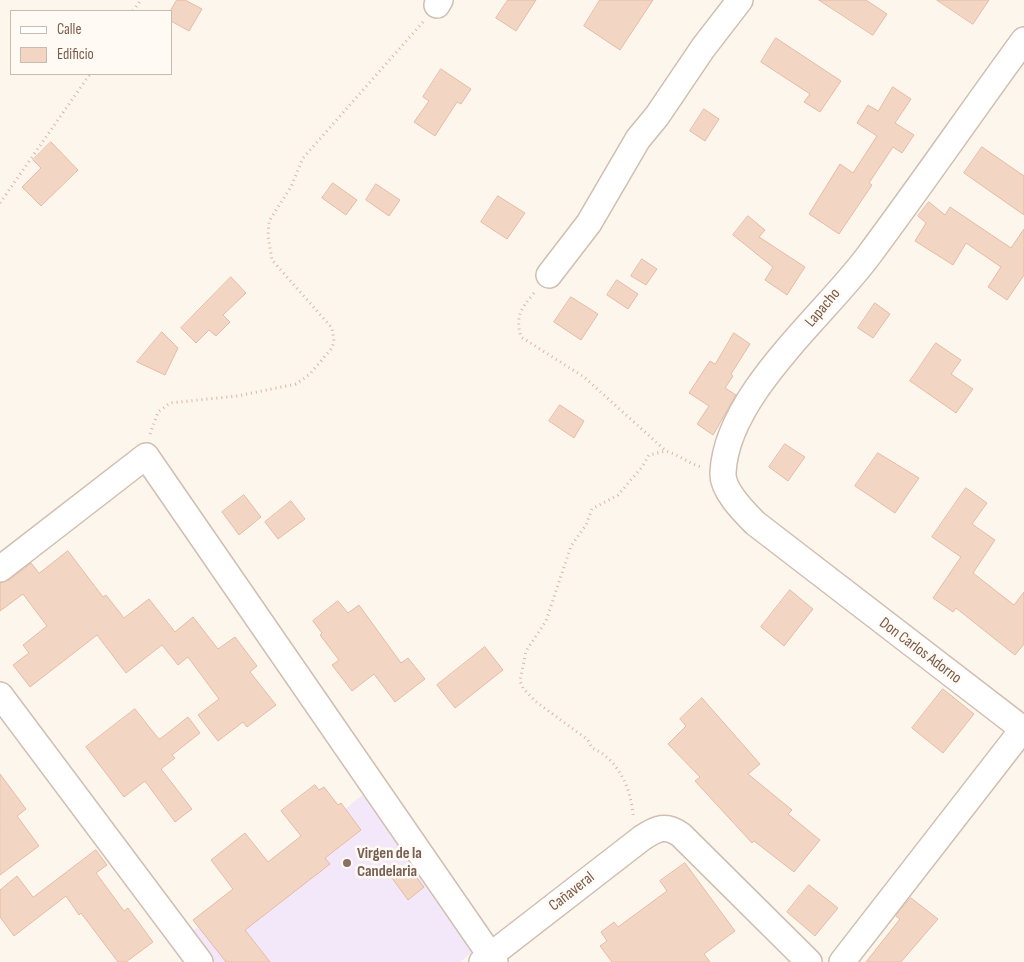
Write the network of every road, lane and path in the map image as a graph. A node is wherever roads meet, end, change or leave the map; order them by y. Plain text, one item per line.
1 (740, 0) edge
2 (438, 2) edge
3 (1024, 40) edge
4 (89, 75) edge
5 (0, 203) edge
6 (549, 275) joint
7 (666, 451) junction
8 (146, 456) junction
9 (686, 462) dead end
10 (0, 569) edge
11 (816, 572) joint
12 (0, 695) edge
13 (1024, 730) edge
14 (642, 838) junction
15 (489, 960) edge
16 (200, 962) edge
17 (809, 962) edge
18 (842, 962) edge

1 - 6 street
2 - 8 path
3 - 11 street, Lapacho
4 - 5 path
6 - 7 path
7 - 9 path
7 - 14 path
8 - 10 street
8 - 15 street
11 - 13 street, Don Carlos Adorno
12 - 16 street
13 - 18 street
14 - 15 street, Cañaveral
14 - 17 street, Cañaveral

